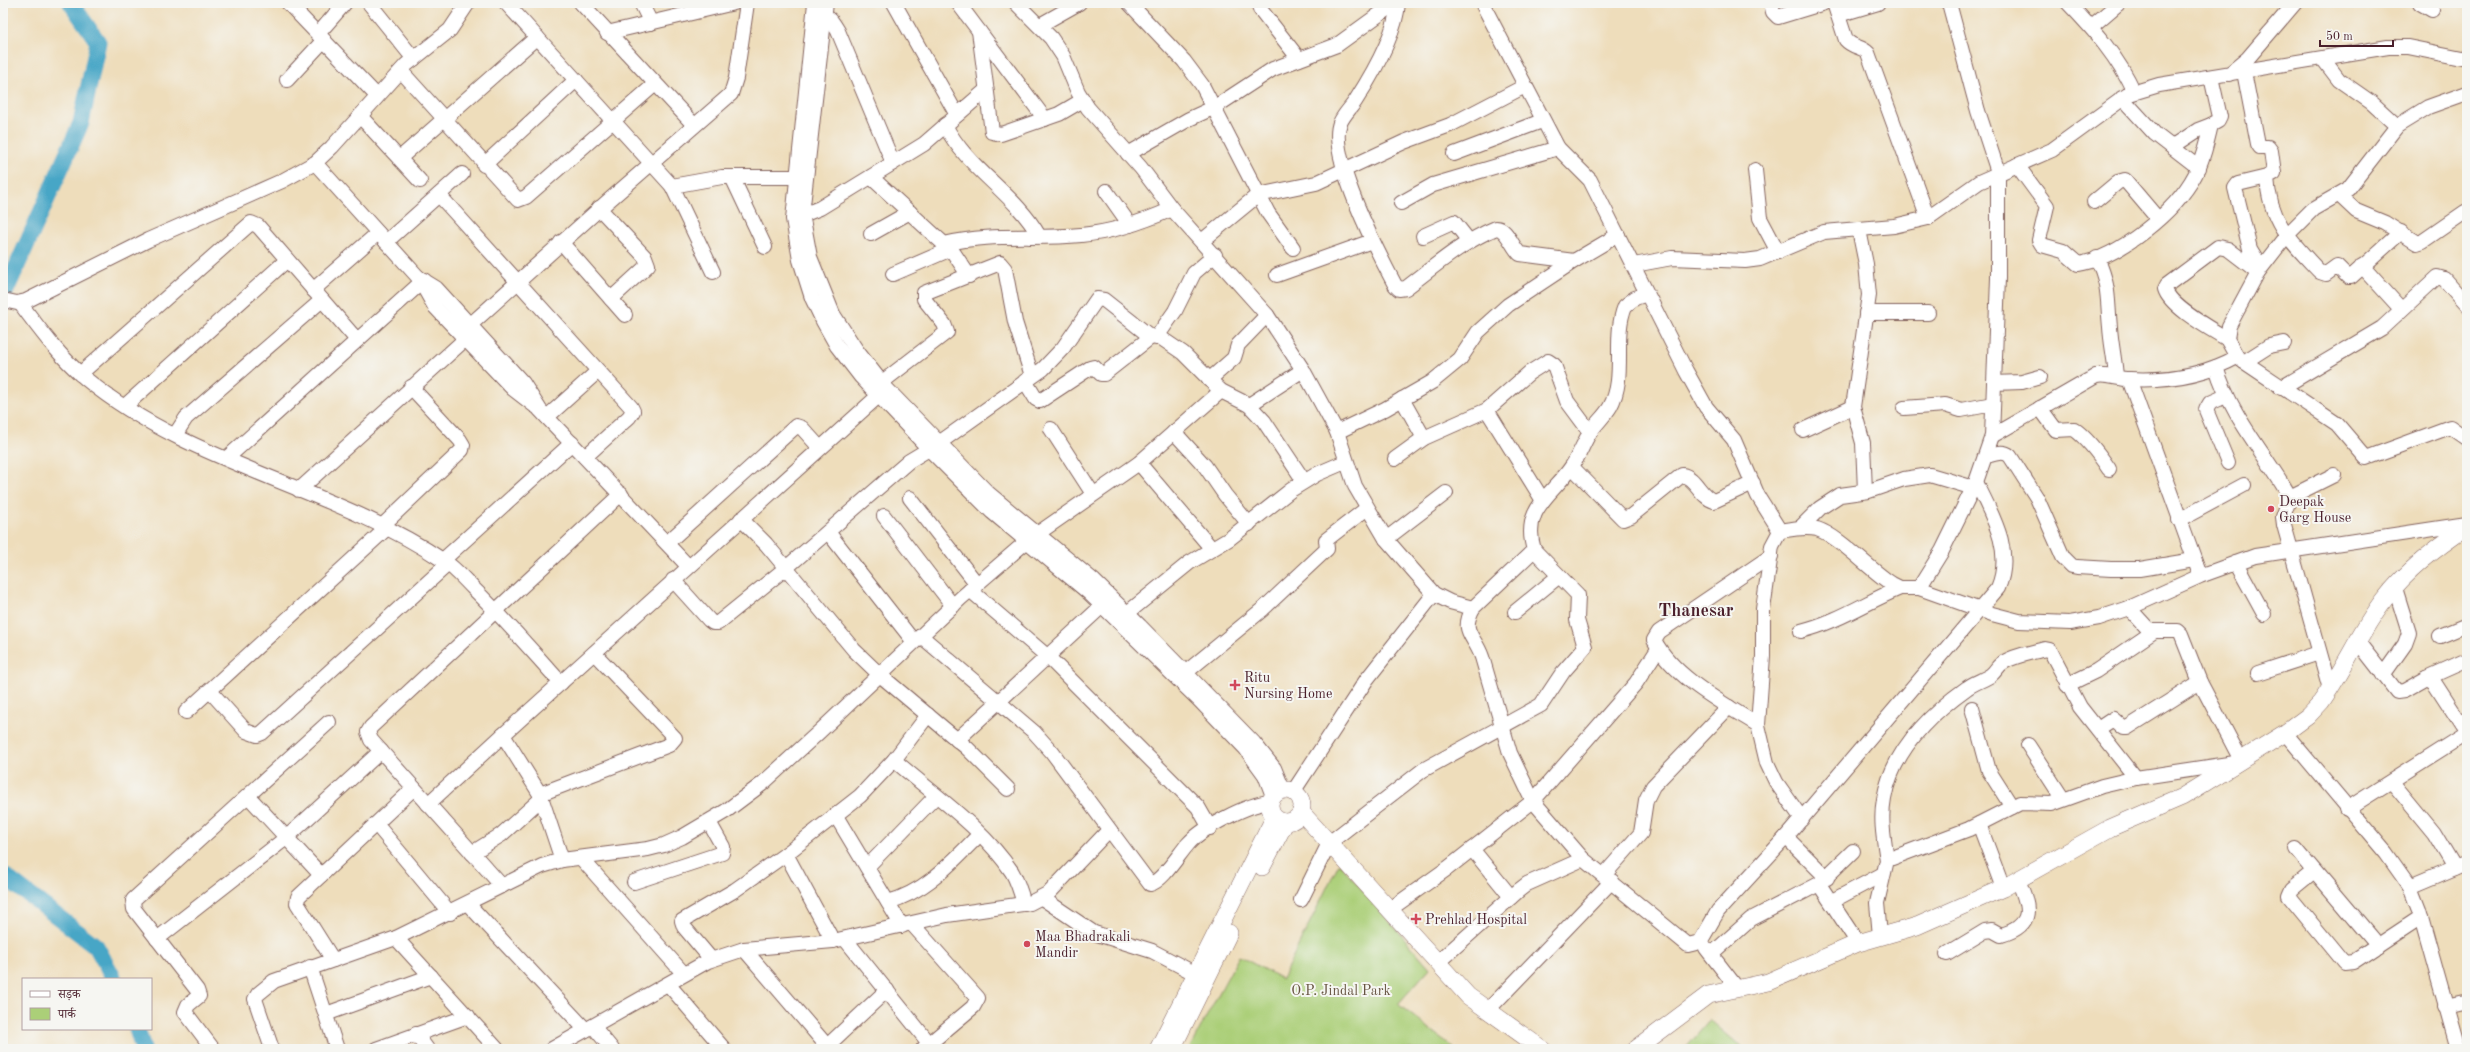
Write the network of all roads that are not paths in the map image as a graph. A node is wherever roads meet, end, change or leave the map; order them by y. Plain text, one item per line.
1 (288, 3) edge
2 (345, 3) edge
3 (369, 3) edge
4 (468, 3) edge
5 (506, 3) edge
6 (581, 3) edge
7 (641, 3) edge
8 (734, 3) edge
9 (747, 3) edge
10 (894, 3) edge
11 (1016, 3) edge
12 (1129, 3) edge
13 (1395, 3) edge
14 (1398, 3) edge
15 (1482, 3) edge
16 (1771, 3) edge
17 (1824, 3) edge
18 (1878, 3) edge
19 (1949, 3) edge
20 (2068, 3) edge
21 (2119, 3) edge
22 (2295, 3) edge
23 (961, 4) edge
24 (1071, 5) edge
25 (820, 9) edge
26 (1260, 9) dead end
27 (1836, 9) edge
28 (651, 23) junction
29 (1040, 25) junction
30 (2092, 27) junction
31 (979, 31) junction
32 (607, 33) junction
33 (321, 37) junction
34 (537, 37) junction
35 (414, 59) junction
36 (1299, 59) junction
37 (2324, 59) junction
38 (2467, 59) edge
39 (401, 71) junction
40 (2244, 72) junction
41 (2229, 74) junction
42 (2211, 77) junction
43 (287, 80) dead end
44 (576, 80) junction
45 (654, 85) junction
46 (1525, 86) junction
47 (986, 90) junction
48 (2467, 93) edge
49 (2128, 95) junction
50 (377, 96) junction
51 (1083, 100) junction
52 (1215, 107) junction
53 (957, 115) junction
54 (360, 116) junction
55 (444, 119) junction
56 (1045, 119) junction
57 (613, 121) junction
58 (1542, 121) junction
59 (694, 125) junction
60 (945, 125) junction
61 (2211, 125) junction
62 (2397, 126) junction
63 (2172, 147) junction
64 (1558, 148) junction
65 (1128, 154) junction
66 (1454, 154) dead end
67 (400, 158) junction
68 (315, 163) junction
69 (651, 163) junction
70 (893, 163) junction
71 (484, 165) junction
72 (2017, 165) junction
73 (1346, 168) junction
74 (2199, 168) junction
75 (1755, 170) dead end
76 (1998, 172) junction
77 (462, 174) dead end
78 (871, 176) junction
79 (732, 177) junction
80 (801, 177) junction
81 (2267, 177) junction
82 (420, 181) dead end
83 (672, 186) junction
84 (1106, 191) dead end
85 (438, 195) junction
86 (1258, 195) junction
87 (2340, 195) junction
88 (2094, 202) dead end
89 (1401, 203) dead end
90 (599, 208) junction
91 (1172, 209) junction
92 (910, 212) junction
93 (2465, 212) dead end
94 (798, 218) junction
95 (1928, 218) junction
96 (2158, 218) junction
97 (1130, 226) junction
98 (1859, 230) junction
99 (2401, 232) junction
100 (871, 234) dead end
101 (1618, 235) junction
102 (1040, 236) junction
103 (1423, 236) dead end
104 (2286, 236) junction
105 (382, 237) junction
106 (1202, 241) junction
107 (1372, 241) junction
108 (1469, 241) junction
109 (561, 242) junction
110 (765, 247) dead end
111 (947, 247) junction
112 (1293, 248) dead end
113 (1778, 252) junction
114 (1215, 255) junction
115 (2097, 258) junction
116 (287, 260) junction
117 (1574, 261) junction
118 (1634, 265) junction
119 (2362, 266) junction
120 (2260, 270) junction
121 (713, 272) dead end
122 (892, 274) dead end
123 (1278, 275) dead end
124 (969, 276) junction
125 (421, 280) junction
126 (517, 282) junction
127 (1647, 294) junction
128 (317, 295) junction
129 (611, 299) junction
130 (3, 300) edge
131 (19, 303) junction
132 (2467, 306) edge
133 (2401, 309) junction
134 (1866, 313) junction
135 (1928, 313) dead end
136 (1267, 314) junction
137 (625, 315) dead end
138 (470, 332) junction
139 (1154, 336) junction
140 (2227, 339) junction
141 (357, 340) junction
142 (2284, 343) dead end
143 (2240, 359) junction
144 (2216, 367) junction
145 (1303, 370) junction
146 (598, 371) junction
147 (80, 374) junction
148 (2040, 377) dead end
149 (2122, 378) junction
150 (1028, 379) junction
151 (1209, 380) junction
152 (1994, 383) junction
153 (411, 387) junction
154 (2281, 388) junction
155 (882, 389) junction
156 (1221, 390) junction
157 (2226, 396) junction
158 (1402, 399) junction
159 (1993, 404) junction
160 (1249, 405) junction
161 (125, 406) junction
162 (1853, 407) junction
163 (1904, 408) dead end
164 (2040, 408) junction
165 (1487, 410) junction
166 (544, 413) junction
167 (1051, 429) dead end
168 (1803, 430) dead end
169 (1174, 432) junction
170 (1337, 432) junction
171 (1590, 432) junction
172 (175, 435) junction
173 (1992, 436) junction
174 (1424, 438) junction
175 (2467, 439) edge
176 (572, 443) junction
177 (934, 446) junction
178 (820, 448) junction
179 (1986, 456) junction
180 (585, 457) junction
181 (226, 458) junction
182 (1396, 459) dead end
183 (1139, 462) junction
184 (1345, 462) junction
185 (2228, 463) dead end
186 (1572, 467) junction
187 (2109, 469) dead end
188 (2334, 476) dead end
189 (1304, 481) junction
190 (1753, 483) junction
191 (1975, 485) junction
192 (2244, 485) dead end
193 (299, 490) junction
194 (1865, 491) junction
195 (1446, 493) dead end
196 (621, 494) junction
197 (1094, 494) junction
198 (2290, 497) junction
199 (910, 498) dead end
200 (1542, 499) junction
201 (1366, 509) junction
202 (884, 516) dead end
203 (741, 519) junction
204 (2179, 520) junction
205 (1249, 524) junction
206 (2467, 524) edge
207 (385, 526) junction
208 (1802, 527) junction
209 (2467, 527) edge
210 (1780, 531) junction
211 (828, 532) junction
212 (1032, 537) junction
213 (1386, 539) junction
214 (667, 543) junction
215 (1212, 549) junction
216 (1534, 550) junction
217 (2290, 551) junction
218 (1771, 556) junction
219 (2194, 560) junction
220 (445, 562) junction
221 (2236, 563) junction
222 (688, 566) junction
223 (786, 568) junction
224 (1559, 576) junction
225 (2200, 576) junction
226 (673, 580) junction
227 (974, 587) junction
228 (1900, 588) junction
229 (1919, 588) junction
230 (2395, 588) junction
231 (1434, 594) junction
232 (953, 606) junction
233 (1102, 606) junction
234 (1473, 608) junction
235 (2130, 608) junction
236 (1981, 611) junction
237 (497, 612) junction
238 (1515, 612) dead end
239 (2264, 614) dead end
240 (1122, 617) junction
241 (2467, 625) edge
242 (1801, 631) dead end
243 (2153, 632) junction
244 (2440, 636) dead end
245 (918, 639) junction
246 (2358, 642) junction
247 (1658, 648) junction
248 (594, 653) junction
249 (2320, 653) junction
250 (1048, 657) junction
251 (2467, 660) edge
252 (2258, 673) dead end
253 (880, 675) junction
254 (2383, 675) junction
255 (1182, 676) junction
256 (2427, 678) junction
257 (561, 682) junction
258 (2200, 682) junction
259 (2067, 685) junction
260 (2330, 689) junction
261 (210, 691) junction
262 (998, 702) junction
263 (1729, 707) junction
264 (1972, 708) dead end
265 (186, 712) dead end
266 (928, 715) junction
267 (329, 722) dead end
268 (1758, 725) junction
269 (1501, 726) junction
270 (2098, 729) junction
271 (2285, 733) junction
272 (2467, 733) edge
273 (503, 735) junction
274 (957, 740) junction
275 (2028, 745) dead end
276 (381, 751) junction
277 (894, 760) junction
278 (2238, 761) junction
279 (2136, 778) junction
280 (2392, 782) junction
281 (414, 788) junction
282 (1008, 789) dead end
283 (248, 796) junction
284 (541, 796) junction
285 (936, 796) junction
286 (2063, 799) junction
287 (1532, 801) junction
288 (428, 804) junction
289 (1280, 804) junction
290 (2012, 807) junction
291 (2347, 809) junction
292 (836, 816) junction
293 (1802, 819) junction
294 (709, 822) junction
295 (376, 824) junction
296 (1979, 824) junction
297 (1210, 828) junction
298 (1109, 830) junction
299 (979, 835) junction
300 (1786, 837) junction
301 (286, 838) junction
302 (1329, 843) junction
303 (1472, 849) junction
304 (2296, 849) dead end
305 (1853, 851) dead end
306 (472, 853) junction
307 (786, 854) junction
308 (581, 858) junction
309 (1583, 859) junction
310 (562, 860) junction
311 (1888, 860) junction
312 (2461, 865) edge
313 (867, 867) junction
314 (2314, 871) junction
315 (1883, 874) junction
316 (321, 875) junction
317 (1608, 878) junction
318 (1823, 881) junction
319 (634, 882) dead end
320 (2010, 884) junction
321 (502, 886) junction
322 (2410, 887) junction
323 (1511, 897) junction
324 (1042, 898) junction
325 (1301, 900) dead end
326 (1832, 901) junction
327 (888, 902) junction
328 (468, 904) junction
329 (1024, 904) junction
330 (1389, 910) junction
331 (450, 913) junction
332 (2421, 917) junction
333 (907, 925) junction
334 (1880, 936) junction
335 (396, 938) junction
336 (157, 939) junction
337 (839, 940) junction
338 (1700, 942) junction
339 (1858, 943) junction
340 (2378, 946) junction
341 (744, 949) junction
342 (1712, 954) junction
343 (1947, 954) dead end
344 (711, 959) junction
345 (333, 960) junction
346 (1437, 962) junction
347 (310, 967) junction
348 (684, 974) junction
349 (1196, 974) junction
350 (431, 976) junction
351 (668, 984) junction
352 (1737, 988) junction
353 (887, 990) junction
354 (2467, 1002) edge
355 (2445, 1007) junction
356 (1488, 1010) junction
357 (326, 1014) junction
358 (468, 1016) junction
359 (589, 1028) junction
360 (416, 1034) junction
361 (926, 1046) edge
362 (825, 1047) edge
363 (213, 1049) edge
364 (272, 1049) edge
365 (337, 1049) edge
366 (376, 1049) edge
367 (427, 1049) edge
368 (497, 1049) edge
369 (552, 1049) edge
370 (612, 1049) edge
371 (724, 1049) edge
372 (1158, 1049) edge
373 (1172, 1049) edge
374 (1542, 1049) edge
375 (1636, 1049) edge
376 (2458, 1049) edge

1 - 33 street
2 - 33 street
3 - 35 street
4 - 35 street
5 - 34 street
6 - 32 street
7 - 28 street
8 - 28 street
9 - 59 street
10 - 53 street
11 - 29 street
12 - 52 street
13 - 36 street
14 - 73 street
15 - 46 street
16 - 17 street
18 - 27 street
19 - 76 street
20 - 30 street
21 - 30 street
22 - 41 street
23 - 31 street
24 - 29 street
25 - 70 street
25 - 80 street
26 - 36 street
27 - 95 street
28 - 32 street
29 - 51 street
30 - 49 street
31 - 47 street
31 - 56 street
32 - 45 street
33 - 43 street
33 - 50 street
34 - 44 street
34 - 55 street
35 - 39 street
36 - 52 street
37 - 38 street
37 - 40 street
37 - 62 street
39 - 50 street
39 - 55 street
40 - 41 street
40 - 81 street
41 - 42 street
42 - 49 street
42 - 61 street
44 - 57 street
44 - 71 street
45 - 57 street
45 - 59 street
46 - 58 street
46 - 73 street
47 - 53 street
47 - 56 street
48 - 62 street
49 - 63 street
49 - 72 street
50 - 54 street
51 - 56 street
51 - 65 street
52 - 65 street
52 - 86 street
53 - 60 street
54 - 67 street
54 - 68 street
55 - 67 street
55 - 71 street
57 - 69 street
57 - 71 street
58 - 64 street
58 - 66 street
59 - 69 street
60 - 70 street
60 - 102 street
61 - 63 street
61 - 74 street
62 - 87 street
63 - 74 street
64 - 89 street
64 - 101 street
65 - 91 street
67 - 82 street
68 - 105 street
68 - 131 street
69 - 83 street
69 - 90 street
70 - 78 street
72 - 76 street
72 - 115 street
73 - 86 street
73 - 107 street
74 - 96 street
75 - 113 street
76 - 95 street
76 - 152 street
77 - 85 street
78 - 92 street
78 - 94 street
79 - 80 street
79 - 83 street
79 - 110 street
80 - 94 street
81 - 104 street
81 - 120 street
83 - 121 street
84 - 97 street
85 - 105 street
85 - 126 street
86 - 106 street
86 - 112 street
87 - 99 street
87 - 104 street
88 - 96 street
90 - 109 street
90 - 129 street
91 - 97 street
91 - 106 street
92 - 100 street
92 - 111 street
93 - 99 street
94 - 155 street
95 - 98 street
96 - 115 street
97 - 102 street
98 - 113 street
98 - 134 street
99 - 119 street
101 - 117 street
101 - 118 street
102 - 111 street
103 - 108 street
104 - 119 street
104 - 120 street
105 - 125 street
105 - 128 street
106 - 114 street
107 - 108 street
107 - 123 street
108 - 117 street
109 - 126 street
109 - 129 street
111 - 122 street
111 - 124 street
113 - 118 street
114 - 136 street
114 - 139 street
115 - 149 street
116 - 128 street
116 - 147 street
116 - 161 street
117 - 158 street
118 - 127 street
119 - 133 street
120 - 140 street
120 - 140 street
124 - 150 street
124 - 155 street
125 - 138 street
125 - 141 street
126 - 138 street
126 - 146 street
127 - 171 street
127 - 190 street
128 - 141 street
128 - 172 street
129 - 137 street
130 - 131 street
131 - 147 street
132 - 133 street
133 - 154 street
134 - 135 street
134 - 162 street
136 - 145 street
136 - 151 street
138 - 153 street
138 - 166 street
139 - 150 street
139 - 150 street
139 - 151 street
140 - 143 street
141 - 181 street
142 - 143 street
143 - 144 street
143 - 154 street
144 - 149 street
144 - 157 street
145 - 160 street
145 - 170 street
146 - 166 street
146 - 180 street
147 - 161 street
148 - 152 street
149 - 164 street
149 - 204 street
150 - 177 street
151 - 156 street
152 - 159 street
153 - 193 street
153 - 207 street
154 - 175 street
155 - 177 street
155 - 178 street
156 - 160 street
156 - 169 street
157 - 185 street
157 - 198 street
158 - 170 street
158 - 174 street
159 - 163 street
159 - 173 street
160 - 189 street
161 - 172 street
162 - 168 street
162 - 194 street
164 - 173 street
164 - 187 street
165 - 171 street
165 - 174 street
165 - 200 street
166 - 176 street
167 - 197 street
169 - 183 street
169 - 205 street
170 - 184 street
171 - 186 street
172 - 181 street
173 - 179 street
174 - 182 street
176 - 180 street
176 - 220 street
177 - 211 street
177 - 212 street
178 - 203 street
178 - 214 street
179 - 191 street
179 - 219 street
180 - 196 street
181 - 193 street
183 - 197 street
183 - 215 street
184 - 189 street
184 - 201 street
186 - 190 street
186 - 200 street
188 - 198 street
189 - 205 street
190 - 210 street
191 - 194 street
191 - 229 street
191 - 236 street
192 - 204 street
193 - 207 street
194 - 208 street
195 - 213 street
196 - 214 street
196 - 237 street
197 - 212 street
198 - 217 street
199 - 227 street
200 - 216 street
201 - 213 street
201 - 255 street
202 - 232 street
203 - 222 street
203 - 223 street
204 - 219 street
205 - 215 street
206 - 217 street
207 - 220 street
207 - 261 street
208 - 210 street
208 - 228 street
209 - 230 main road
210 - 218 street
211 - 223 street
211 - 245 street
212 - 227 street
212 - 233 street
212 - 240 street
213 - 231 street
214 - 222 street
215 - 240 street
216 - 224 street
216 - 234 street
217 - 221 street
217 - 249 street
218 - 247 street
218 - 268 street
219 - 225 street
220 - 237 street
220 - 261 street
221 - 225 street
221 - 239 street
222 - 226 street
223 - 226 street
223 - 253 street
224 - 238 street
224 - 269 street
225 - 235 street
226 - 248 street
227 - 232 street
227 - 250 street
228 - 229 street
228 - 242 street
229 - 236 street
230 - 246 main road
230 - 254 street
231 - 234 street
231 - 289 street
232 - 245 street
233 - 240 street
233 - 250 street
234 - 269 street
235 - 236 street
235 - 243 street
236 - 293 street
237 - 257 street
237 - 276 street
240 - 255 street
241 - 244 street
243 - 258 street
243 - 259 street
245 - 253 street
245 - 262 street
246 - 254 street
246 - 260 main road
247 - 263 street
247 - 287 street
248 - 257 street
248 - 284 street
249 - 252 street
249 - 260 street
250 - 262 street
250 - 297 street
251 - 256 street
253 - 266 street
253 - 294 street
254 - 256 street
255 - 289 street
256 - 272 street
257 - 273 street
258 - 270 street
258 - 278 street
259 - 270 street
259 - 311 street
260 - 271 main road
261 - 265 street
262 - 274 street
262 - 298 street
263 - 268 street
263 - 317 street
264 - 290 street
266 - 274 street
266 - 277 street
267 - 283 street
268 - 293 street
269 - 287 street
269 - 302 street
270 - 279 street
271 - 278 main road
271 - 291 street
272 - 280 street
273 - 284 street
273 - 288 street
274 - 282 street
275 - 286 street
276 - 281 street
276 - 301 street
277 - 285 street
277 - 292 street
278 - 279 street
278 - 320 main road
279 - 286 street
280 - 291 street
280 - 312 street
281 - 288 street
281 - 295 street
283 - 301 street
283 - 336 street
284 - 306 street
284 - 310 street
285 - 299 street
285 - 313 street
286 - 290 street
287 - 303 street
287 - 309 street
288 - 306 street
289 - 297 street
289 - 302 main road
289 - 349 main road
289 - 373 main road
290 - 296 street
291 - 322 street
292 - 307 street
292 - 313 street
293 - 300 street
294 - 308 street
294 - 319 street
295 - 316 street
295 - 331 street
296 - 311 street
296 - 320 street
297 - 298 street
298 - 324 street
299 - 327 street
299 - 329 street
300 - 318 street
300 - 338 street
301 - 316 street
301 - 336 street
302 - 325 street
302 - 330 main road
303 - 323 street
303 - 330 street
304 - 314 street
305 - 318 street
306 - 321 street
307 - 337 street
307 - 344 street
308 - 310 street
308 - 348 street
309 - 317 street
309 - 323 street
310 - 321 street
311 - 315 street
312 - 322 street
313 - 327 street
314 - 340 street
314 - 340 street
315 - 326 street
315 - 334 street
316 - 345 street
317 - 338 street
317 - 356 street
318 - 326 street
318 - 342 street
320 - 334 main road
320 - 343 street
321 - 328 street
322 - 332 street
323 - 346 street
324 - 329 street
324 - 349 street
326 - 339 street
327 - 333 street
328 - 331 street
328 - 359 street
329 - 333 street
330 - 346 main road
331 - 335 street
332 - 340 street
332 - 355 street
333 - 337 street
333 - 361 street
334 - 339 main road
335 - 345 street
335 - 350 street
336 - 363 street
337 - 341 street
337 - 353 street
338 - 342 street
339 - 352 main road
341 - 344 street
341 - 362 street
342 - 352 street
344 - 348 street
345 - 347 street
346 - 356 main road
347 - 357 street
347 - 364 street
348 - 351 street
349 - 372 main road
350 - 357 street
350 - 358 street
351 - 359 street
351 - 371 street
352 - 375 main road
353 - 361 street
353 - 362 street
354 - 355 street
355 - 376 street
356 - 374 main road
357 - 365 street
358 - 360 street
358 - 368 street
359 - 369 street
359 - 370 street
360 - 366 street
360 - 367 street

